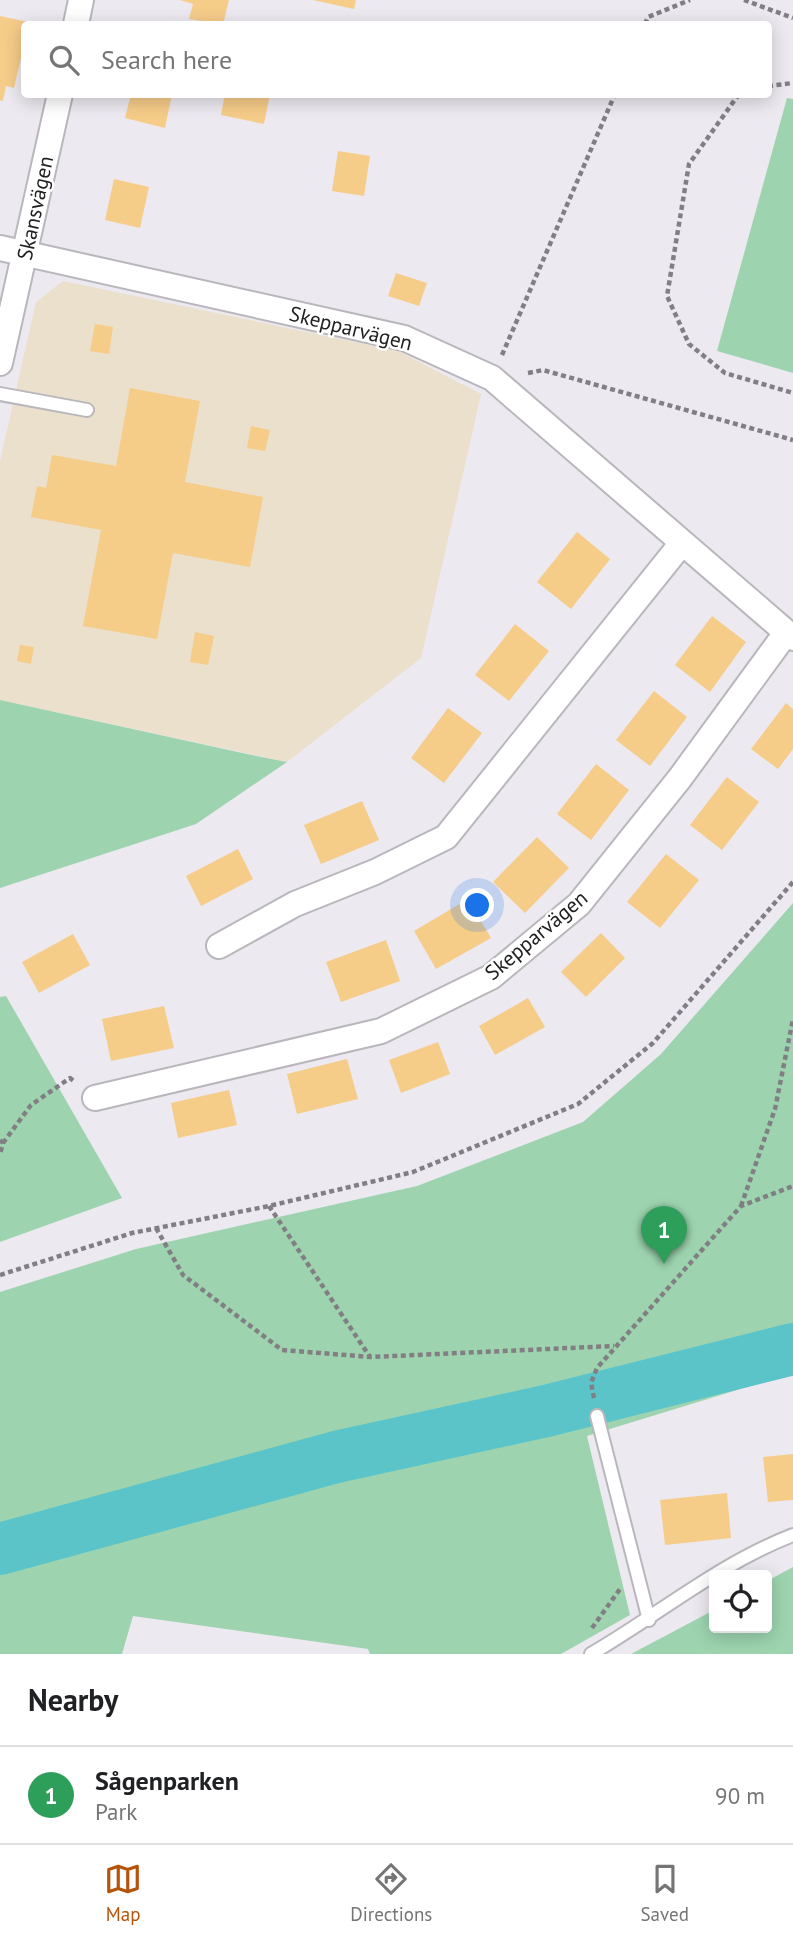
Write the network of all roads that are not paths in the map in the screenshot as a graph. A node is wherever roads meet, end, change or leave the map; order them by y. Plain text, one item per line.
1 (81, 0) edge
2 (77, 21) edge
3 (59, 98) edge
4 (0, 248) edge
5 (24, 253) junction
6 (0, 363) edge
7 (0, 394) edge
8 (86, 410) dead end
9 (682, 543) junction
10 (790, 635) edge
11 (219, 946) dead end
12 (95, 1098) road end
13 (597, 1416) dead end
14 (793, 1535) edge
15 (649, 1620) junction
16 (591, 1654) edge

1 - 2 street
3 - 5 street, Skansvägen
4 - 5 street, Skepparvägen
5 - 6 street, Skansvägen
5 - 9 street, Skepparvägen
7 - 8 lane
9 - 10 street, Skepparvägen
9 - 11 street
10 - 12 street, Skepparvägen
13 - 15 lane
14 - 15 lane
15 - 16 lane

